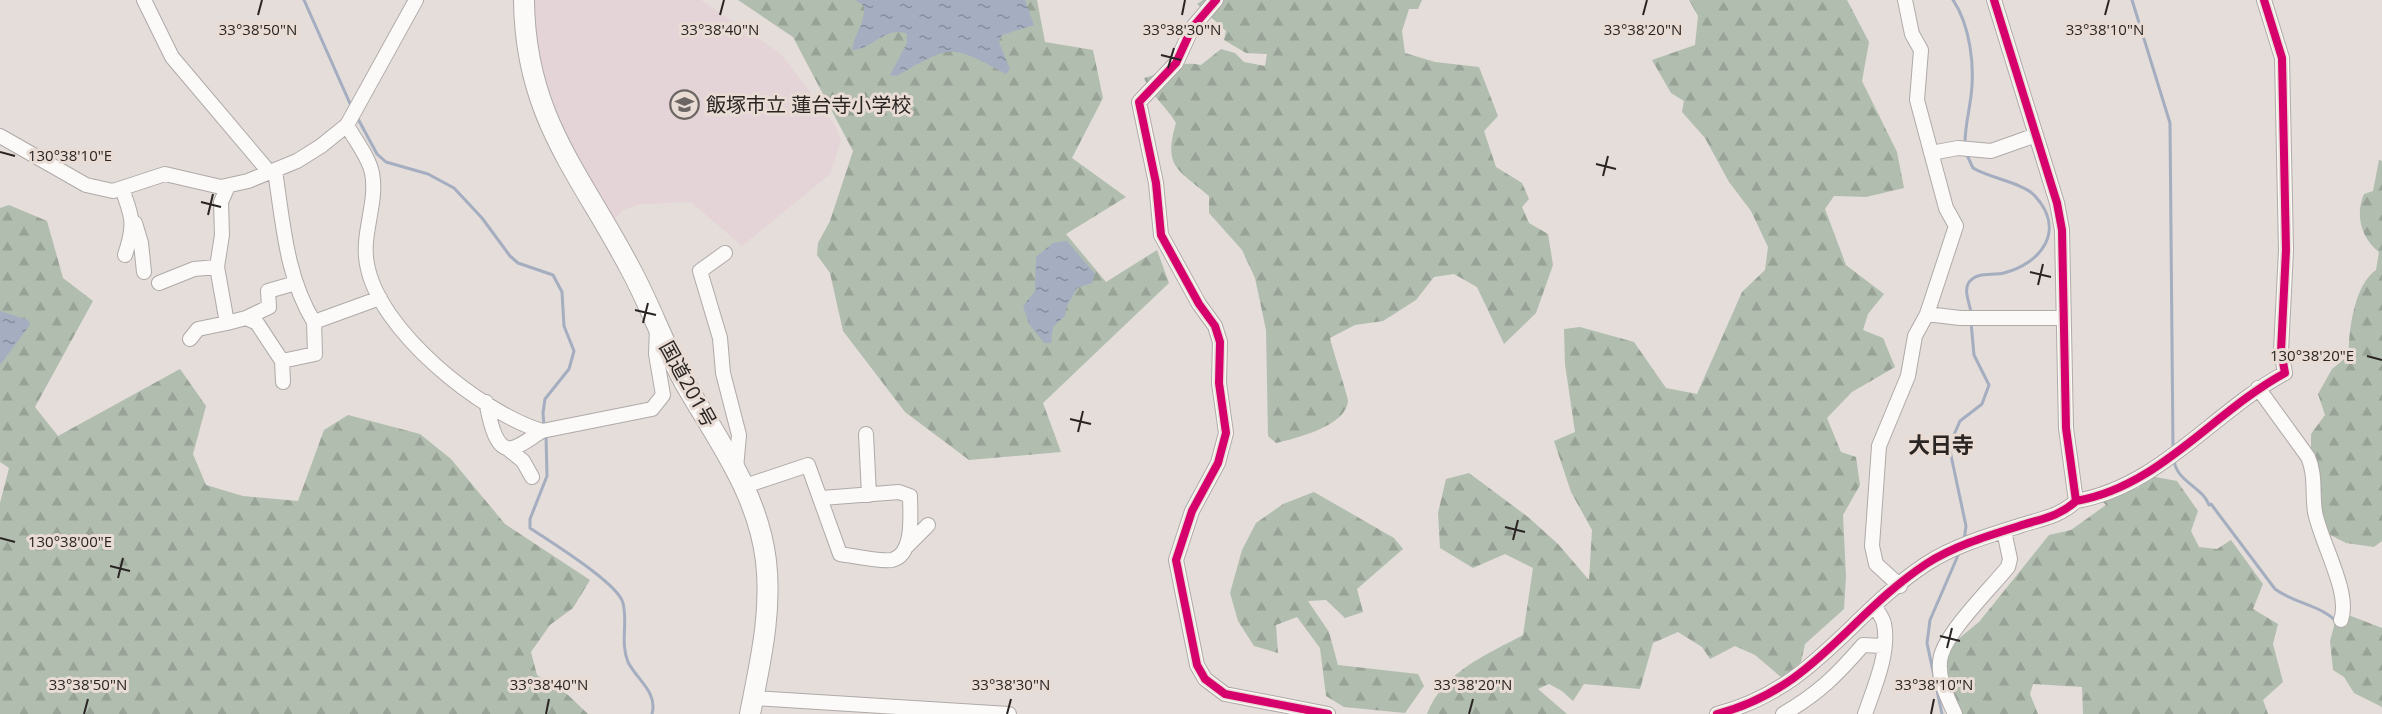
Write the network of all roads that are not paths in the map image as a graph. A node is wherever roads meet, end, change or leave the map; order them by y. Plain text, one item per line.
1 (144, 0) edge
2 (416, 0) edge
3 (524, 0) edge
4 (1216, 0) edge
5 (1905, 0) edge
6 (1994, 0) edge
7 (2264, 0) edge
8 (346, 125) junction
9 (2036, 135) junction
10 (0, 136) edge
11 (1931, 153) junction
12 (272, 172) junction
13 (228, 186) junction
14 (122, 189) junction
15 (133, 219) junction
16 (725, 253) dead end
17 (125, 255) dead end
18 (217, 267) junction
19 (144, 272) dead end
20 (296, 283) junction
21 (159, 284) dead end
22 (380, 298) junction
23 (1927, 314) junction
24 (246, 318) junction
25 (2064, 318) junction
26 (314, 322) junction
27 (227, 323) junction
28 (657, 326) junction
29 (190, 339) dead end
30 (282, 362) junction
31 (283, 382) dead end
32 (2258, 388) junction
33 (486, 402) junction
34 (542, 431) junction
35 (866, 434) dead end
36 (507, 448) junction
37 (736, 468) junction
38 (532, 477) dead end
39 (745, 486) junction
40 (869, 495) junction
41 (822, 498) junction
42 (2076, 501) junction
43 (928, 525) dead end
44 (2004, 531) junction
45 (905, 548) junction
46 (1900, 586) junction
47 (1875, 607) junction
48 (2341, 620) dead end
49 (1884, 646) junction
50 (1771, 695) junction
51 (752, 706) edge
52 (1009, 714) edge
53 (1328, 714) edge
54 (1717, 714) edge
55 (1777, 714) edge
56 (1783, 714) edge
57 (1865, 714) edge
58 (1955, 714) edge

1 - 12 street
2 - 8 street
3 - 28 highway, 国道201号
4 - 53 street
5 - 11 street
6 - 9 street
7 - 32 street
8 - 12 street
8 - 22 street
9 - 11 street
9 - 25 street
10 - 14 street
11 - 23 street
12 - 13 street
12 - 20 street
13 - 14 street
13 - 18 street
14 - 15 street
15 - 17 street
15 - 19 street
16 - 37 street
18 - 21 street
18 - 27 street
20 - 24 street
20 - 26 street
22 - 26 street
22 - 33 street
23 - 25 street
23 - 46 street
24 - 27 street
24 - 30 street
25 - 42 street
26 - 30 street
27 - 29 street
28 - 34 street
28 - 37 highway, 国道201号
30 - 31 street
32 - 42 street
32 - 48 street
33 - 34 street
33 - 36 street
34 - 36 street
35 - 40 street
36 - 38 street
37 - 39 highway, 国道201号
39 - 41 street
39 - 51 highway, 国道201号
40 - 41 street
40 - 45 street
41 - 45 street
42 - 44 street
43 - 45 street
44 - 46 street
44 - 58 street
46 - 47 street
47 - 49 street
47 - 50 street
49 - 56 street
49 - 57 street
50 - 54 street
50 - 55 street
51 - 52 street

